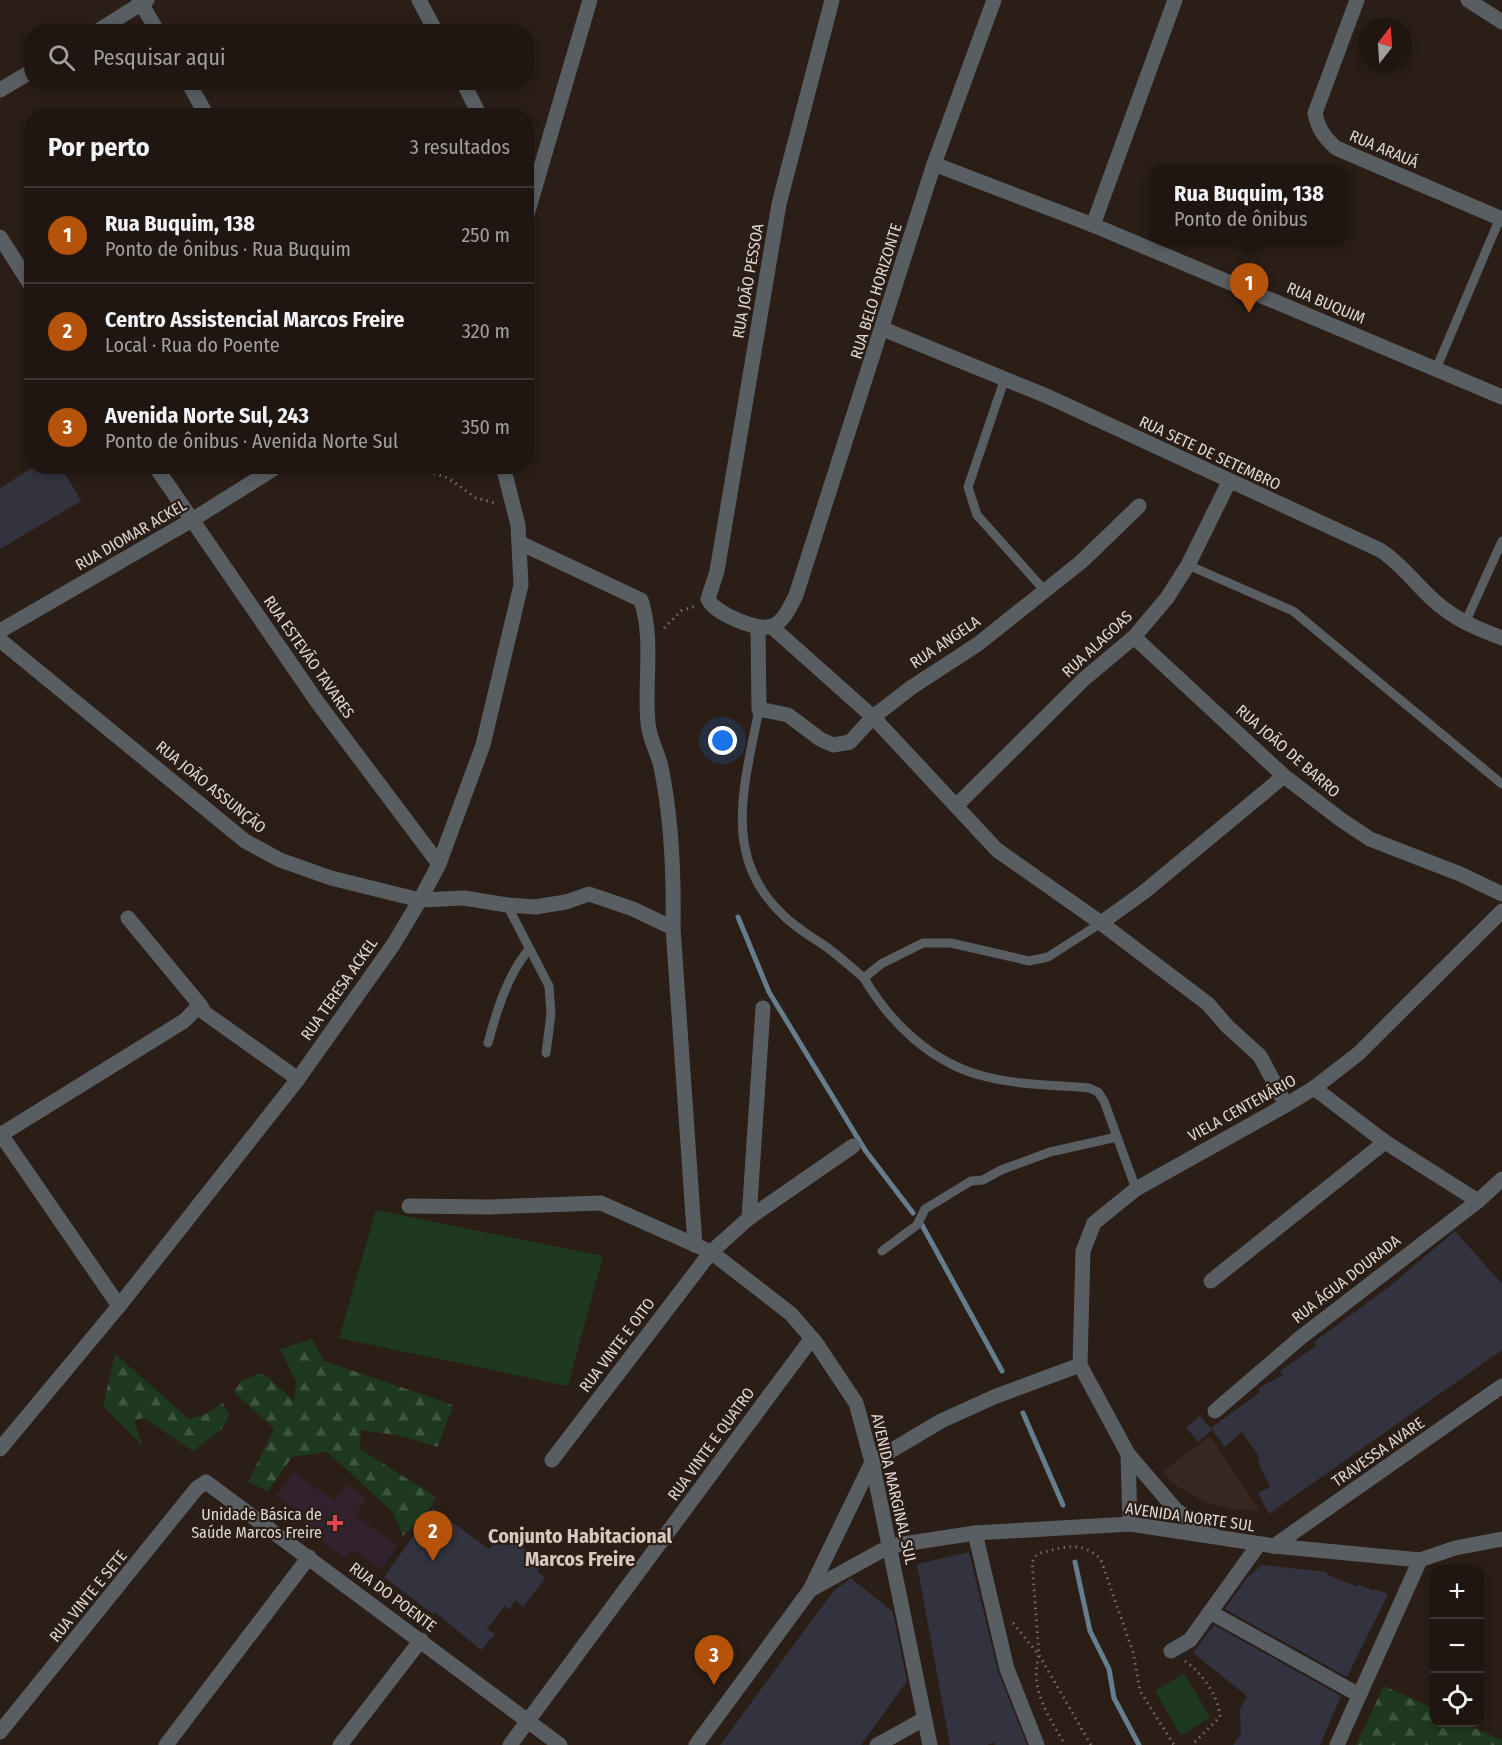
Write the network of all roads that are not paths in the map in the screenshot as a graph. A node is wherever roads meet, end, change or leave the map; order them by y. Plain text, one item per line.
1 (419, 0) edge
2 (590, 0) edge
3 (832, 0) edge
4 (994, 0) edge
5 (1175, 0) edge
6 (1357, 0) edge
7 (1468, 0) edge
8 (143, 1) edge
9 (1502, 22) edge
10 (108, 24) edge
11 (154, 24) edge
12 (432, 24) edge
13 (24, 76) edge
14 (0, 90) edge
15 (192, 90) edge
16 (467, 90) edge
17 (203, 108) edge
18 (476, 108) edge
19 (934, 164) junction
20 (534, 187) edge
21 (1501, 218) edge
22 (1093, 225) junction
23 (0, 237) edge
24 (24, 274) edge
25 (883, 329) junction
26 (1436, 369) junction
27 (1005, 378) junction
28 (1502, 397) edge
29 (160, 474) edge
30 (265, 474) edge
31 (506, 474) edge
32 (1229, 482) junction
33 (1139, 506) dead end
34 (192, 520) junction
35 (1502, 541) edge
36 (520, 543) junction
37 (1188, 565) junction
38 (1045, 591) junction
39 (1465, 623) junction
40 (765, 627) junction
41 (0, 631) edge
42 (1134, 637) junction
43 (1502, 638) edge
44 (0, 640) edge
45 (759, 709) junction
46 (873, 717) junction
47 (1284, 776) junction
48 (1502, 784) edge
49 (956, 806) junction
50 (439, 864) junction
51 (1502, 894) edge
52 (420, 900) junction
53 (507, 905) junction
54 (1502, 910) edge
55 (128, 918) dead end
56 (1101, 923) junction
57 (673, 928) junction
58 (529, 949) junction
59 (864, 978) junction
60 (200, 1005) junction
61 (763, 1008) dead end
62 (488, 1043) dead end
63 (546, 1053) dead end
64 (298, 1079) junction
65 (1314, 1088) junction
66 (1286, 1105) junction
67 (0, 1134) edge
68 (1117, 1137) junction
69 (1385, 1142) junction
70 (853, 1146) dead end
71 (1502, 1179) edge
72 (1136, 1189) junction
73 (1478, 1201) junction
74 (409, 1206) dead end
75 (749, 1218) junction
76 (695, 1245) junction
77 (882, 1251) dead end
78 (711, 1252) junction
79 (1210, 1281) dead end
80 (119, 1306) junction
81 (812, 1338) junction
82 (1080, 1365) junction
83 (1502, 1386) edge
84 (1215, 1411) dead end
85 (0, 1449) edge
86 (1128, 1455) junction
87 (552, 1460) dead end
88 (872, 1462) junction
89 (203, 1482) joint
90 (1130, 1524) junction
91 (975, 1533) junction
92 (1218, 1538) junction
93 (1502, 1539) edge
94 (1266, 1545) junction
95 (890, 1546) junction
96 (309, 1557) junction
97 (1420, 1560) junction
98 (810, 1590) junction
99 (1210, 1612) junction
100 (421, 1640) junction
101 (1172, 1651) road end
102 (1359, 1695) junction
103 (924, 1719) junction
104 (528, 1722) junction
105 (0, 1732) edge
106 (166, 1745) edge
107 (340, 1745) edge
108 (510, 1745) edge
109 (560, 1745) edge
110 (696, 1745) edge
111 (877, 1745) edge
112 (930, 1745) edge
113 (1037, 1745) edge
114 (1337, 1745) edge

1 - 12 street
2 - 20 street
3 - 40 street, RUA JOÃO PESSOA
4 - 19 street, RUA BELO HORIZONTE
5 - 22 street
6 - 21 street, RUA ARAUÁ
7 - 9 street
8 - 10 street
8 - 11 street
13 - 14 street
15 - 17 street
16 - 18 street
19 - 22 street, RUA BUQUIM
19 - 25 street, RUA BELO HORIZONTE
21 - 26 lane
22 - 26 street, RUA BUQUIM
23 - 24 street
25 - 27 street, RUA SETE DE SETEMBRO
25 - 40 street, RUA BELO HORIZONTE
26 - 28 street, RUA BUQUIM
27 - 32 street, RUA SETE DE SETEMBRO
27 - 38 lane
29 - 34 street, RUA ESTEVÃO TAVARES
30 - 34 street, RUA DIOMAR ACKEL
31 - 36 street, RUA TERESA ACKEL
32 - 37 street, RUA ALAGOAS
32 - 39 street, RUA SETE DE SETEMBRO
33 - 38 street, RUA ANGELA
34 - 41 street, RUA DIOMAR ACKEL
34 - 50 street, RUA ESTEVÃO TAVARES
35 - 39 lane
36 - 50 street, RUA TERESA ACKEL
36 - 57 street
37 - 42 street, RUA ALAGOAS
37 - 48 lane
38 - 46 street, RUA ANGELA
39 - 43 street, RUA SETE DE SETEMBRO
40 - 45 street
40 - 46 street
42 - 47 street, RUA JOÃO DE BARRO
42 - 49 street, RUA ALAGOAS
44 - 52 street, RUA JOÃO ASSUNÇÃO
45 - 46 street, RUA ANGELA
45 - 59 lane
46 - 49 street
47 - 51 street, RUA JOÃO DE BARRO
47 - 56 street
49 - 56 street
50 - 52 street, RUA TERESA ACKEL
52 - 53 street, RUA JOÃO ASSUNÇÃO
52 - 64 street, RUA TERESA ACKEL
53 - 57 street, RUA JOÃO ASSUNÇÃO
53 - 58 lane
54 - 65 street, VIELA CENTENÁRIO
55 - 60 street
56 - 59 lane
56 - 66 street
57 - 76 street
58 - 62 lane
58 - 63 lane
59 - 68 lane
60 - 64 street
60 - 67 street
61 - 75 street
64 - 80 street, RUA TERESA ACKEL
65 - 66 street, VIELA CENTENÁRIO
65 - 69 street
66 - 72 street, VIELA CENTENÁRIO
67 - 80 street
68 - 72 lane
68 - 77 lane
69 - 73 street
69 - 79 street
70 - 75 street, RUA VINTE E OITO
71 - 73 street, RUA ÁGUA DOURADA
72 - 82 street, VIELA CENTENÁRIO
73 - 84 street, RUA ÁGUA DOURADA
74 - 76 street, AVENIDA MARGINAL SUL
75 - 78 street, RUA VINTE E OITO
76 - 78 street, AVENIDA MARGINAL SUL
78 - 81 street, AVENIDA MARGINAL SUL
78 - 87 street, RUA VINTE E OITO
80 - 85 street, RUA TERESA ACKEL
81 - 88 street, AVENIDA MARGINAL SUL
81 - 104 street, RUA VINTE E QUATRO
82 - 86 street
82 - 88 street
83 - 94 street, TRAVESSA AVARE
86 - 90 street
86 - 92 street
88 - 95 street, AVENIDA MARGINAL SUL
88 - 98 street, AVENIDA NORTE SUL
89 - 96 street, RUA DO POENTE
89 - 105 street, RUA VINTE E SETE
90 - 91 street, AVENIDA NORTE SUL
90 - 92 street, AVENIDA NORTE SUL
91 - 95 street, AVENIDA NORTE SUL
91 - 113 street
92 - 94 street, AVENIDA NORTE SUL
93 - 97 street, AVENIDA NORTE SUL
94 - 97 street, AVENIDA NORTE SUL
94 - 99 street, TRAVESSA AVARE
95 - 98 street, AVENIDA NORTE SUL
95 - 103 street, AVENIDA MARGINAL SUL
96 - 100 street, RUA DO POENTE
96 - 106 street
97 - 102 street
98 - 110 street, AVENIDA NORTE SUL
99 - 101 street, TRAVESSA AVARE
99 - 102 street
100 - 104 street, RUA DO POENTE
100 - 107 street
102 - 114 street
103 - 111 street
103 - 112 street, AVENIDA MARGINAL SUL
104 - 108 street, RUA VINTE E QUATRO
104 - 109 street, RUA DO POENTE

